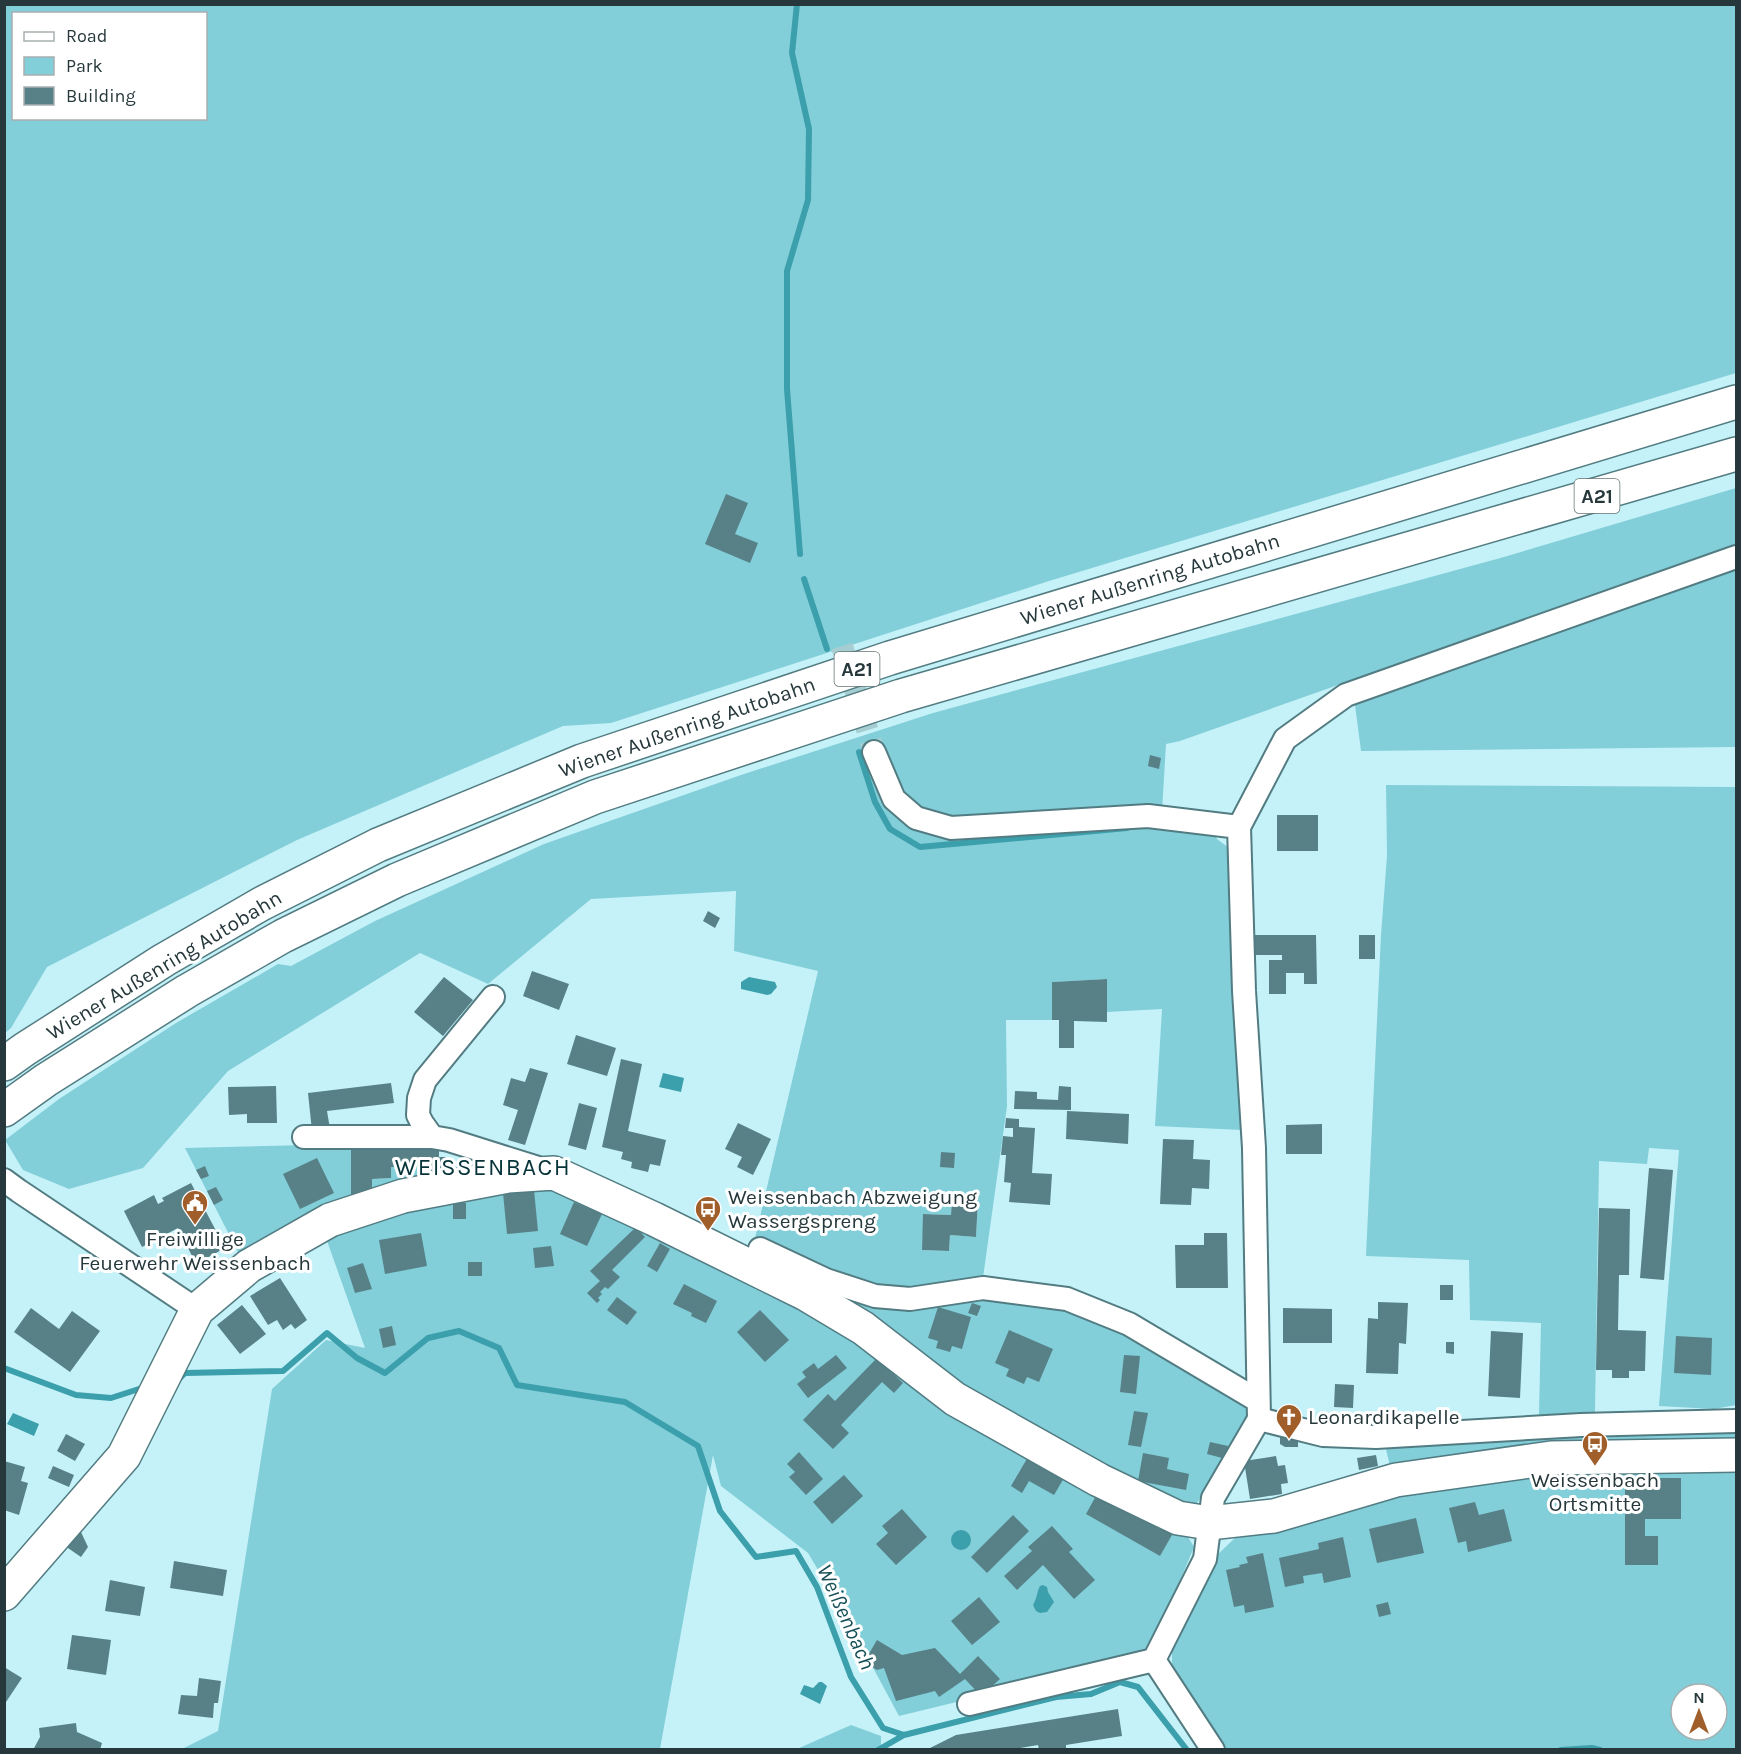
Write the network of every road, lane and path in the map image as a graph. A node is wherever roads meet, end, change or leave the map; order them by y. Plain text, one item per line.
1 (1737, 402) edge
2 (1737, 454) edge
3 (1737, 557) edge
4 (874, 752) tunnel mouth
5 (1239, 828) junction
6 (493, 997) dead end
7 (15, 1056) edge
8 (4, 1110) edge
9 (304, 1137) dead end
10 (440, 1138) junction
11 (554, 1173) junction
12 (4, 1180) edge
13 (760, 1249) dead end
14 (197, 1310) junction
15 (1258, 1410) junction
16 (1736, 1422) edge
17 (1737, 1455) edge
18 (1209, 1523) junction
19 (4, 1594) edge
20 (1154, 1660) junction
21 (969, 1704) dead end
22 (1213, 1749) edge

1 - 7 main road, Wiener Außenring Autobahn / A21
2 - 8 main road, Wiener Außenring Autobahn / A21
3 - 5 street
4 - 5 street
5 - 15 street
6 - 10 street
9 - 10 street
10 - 11 street
11 - 14 main road
11 - 18 main road
12 - 14 street
13 - 15 street
14 - 19 main road
15 - 16 street
15 - 18 street
17 - 18 main road
18 - 20 street
20 - 21 street
20 - 22 street

